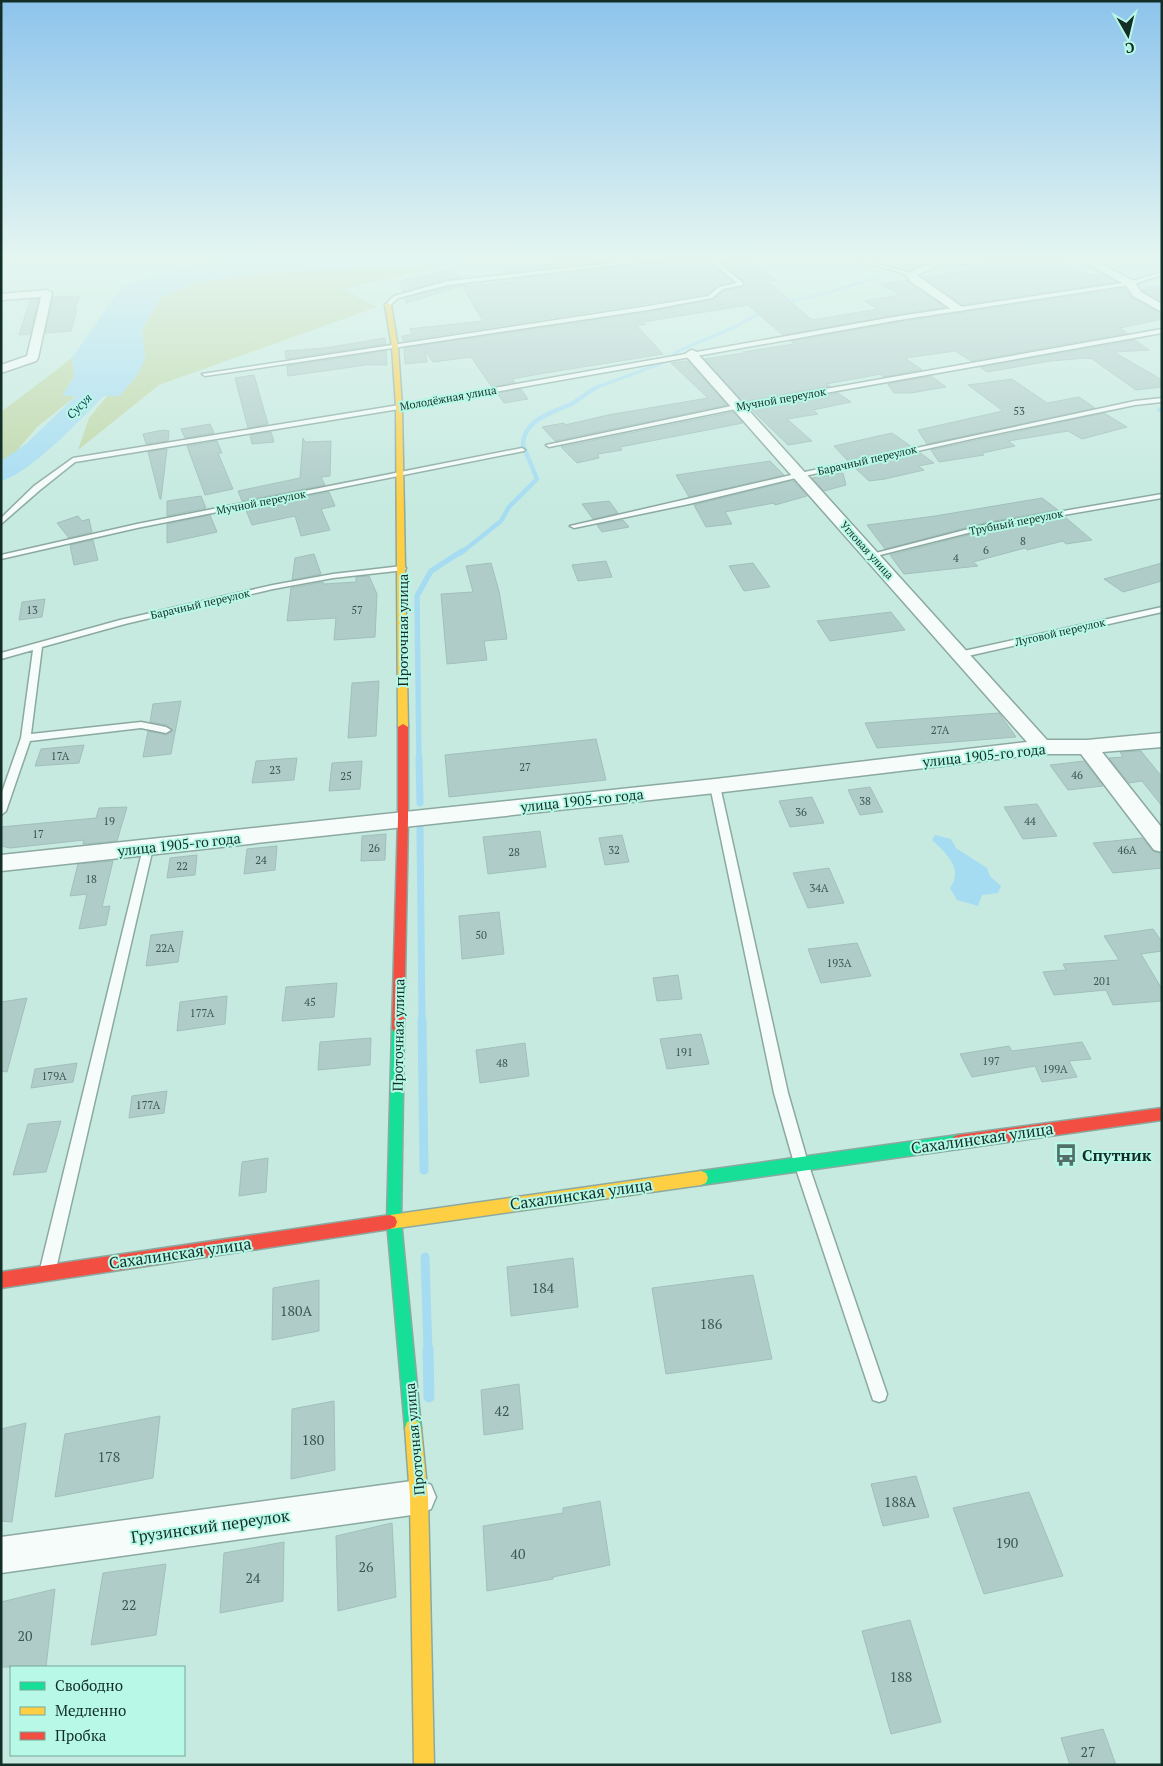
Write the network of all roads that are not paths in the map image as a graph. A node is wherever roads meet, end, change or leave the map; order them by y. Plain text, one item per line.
1 (36, 340) edge
2 (394, 340) edge
3 (436, 340) edge
4 (772, 340) edge
5 (1104, 340) edge
6 (395, 347) junction
7 (691, 354) junction
8 (1, 369) edge
9 (205, 374) dead end
10 (1162, 400) edge
11 (399, 407) junction
12 (736, 407) junction
13 (550, 445) dead end
14 (522, 450) dead end
15 (401, 475) junction
16 (800, 475) junction
17 (1162, 496) edge
18 (1, 522) edge
19 (574, 526) dead end
20 (872, 555) junction
21 (1, 557) edge
22 (402, 568) junction
23 (1162, 609) edge
24 (38, 646) junction
25 (959, 655) junction
26 (1, 656) edge
27 (166, 730) dead end
28 (26, 738) junction
29 (1162, 740) edge
30 (1042, 747) junction
31 (1087, 748) junction
32 (715, 786) junction
33 (1, 812) edge
34 (403, 819) junction
35 (1162, 844) edge
36 (148, 848) junction
37 (1, 863) edge
38 (1162, 1114) edge
39 (801, 1163) junction
40 (394, 1221) junction
41 (47, 1273) junction
42 (1, 1280) edge
43 (879, 1394) dead end
44 (419, 1497) junction
45 (1, 1555) edge
46 (424, 1765) edge

1 - 8 street
2 - 6 street, Проточная улица
3 - 6 lane
4 - 7 lane, Молодёжная улица
5 - 12 lane, Мучной переулок
6 - 9 lane
6 - 11 street, Проточная улица
7 - 11 lane, Молодёжная улица
7 - 12 street, Угловая улица
10 - 16 lane, Барачный переулок
11 - 15 street, Проточная улица
11 - 18 lane, Молодёжная улица
12 - 13 lane, Мучной переулок
12 - 16 street, Угловая улица
14 - 15 lane, Мучной переулок
15 - 21 lane, Мучной переулок
15 - 22 street, Проточная улица
16 - 19 lane, Барачный переулок
16 - 20 street, Угловая улица
17 - 20 lane, Трубный переулок
20 - 25 street, Угловая улица
22 - 24 lane, Барачный переулок
22 - 34 street, Проточная улица
23 - 25 lane, Луговой переулок
24 - 26 lane, Барачный переулок
24 - 28 lane
25 - 30 street, Угловая улица
27 - 28 lane
28 - 33 lane
29 - 31 street, улица 1905-го года
30 - 31 street, улица 1905-го года
30 - 32 street, улица 1905-го года
31 - 35 street
32 - 34 street, улица 1905-го года
32 - 39 lane
34 - 36 street, улица 1905-го года
34 - 40 street, Проточная улица
36 - 37 street, улица 1905-го года
36 - 41 lane
38 - 39 street, Сахалинская улица
39 - 40 street, Сахалинская улица
39 - 43 lane
40 - 41 street, Сахалинская улица
40 - 44 street, Проточная улица
41 - 42 street, Сахалинская улица
44 - 45 street, Грузинский переулок
44 - 46 street, Проточная улица

